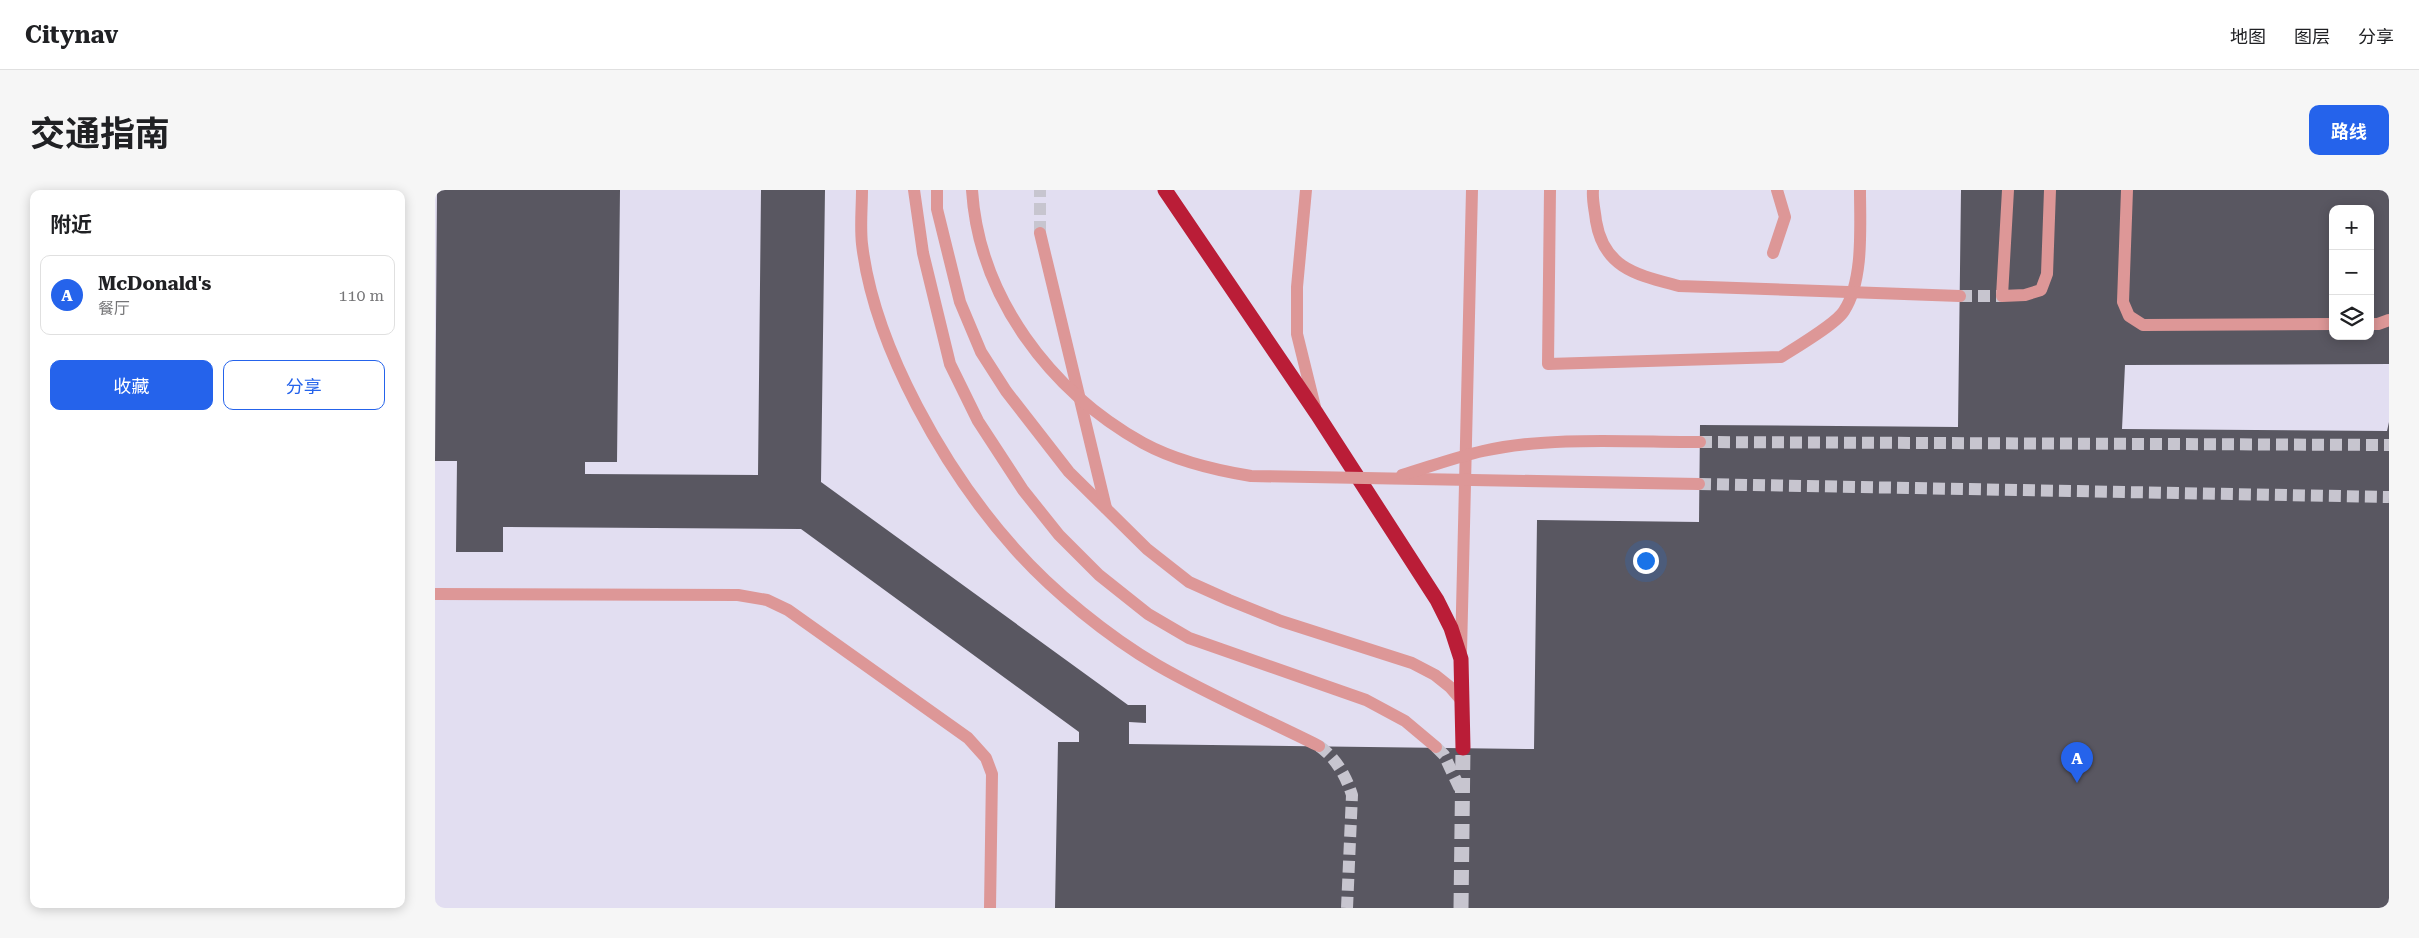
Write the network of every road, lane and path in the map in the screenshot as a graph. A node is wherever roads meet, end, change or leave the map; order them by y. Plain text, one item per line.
1 (862, 190) edge
2 (913, 190) edge
3 (937, 190) edge
4 (972, 190) edge
5 (1165, 190) edge
6 (1306, 190) edge
7 (1472, 190) edge
8 (1550, 190) edge
9 (1593, 190) edge
10 (1777, 190) edge
11 (1860, 190) edge
12 (2008, 190) edge
13 (2050, 190) edge
14 (2127, 190) edge
15 (1040, 233) tunnel mouth
16 (1773, 253) dead end
17 (1960, 296) tunnel mouth
18 (2389, 320) edge
19 (2329, 324) edge
20 (2374, 324) edge
21 (1317, 414) junction
22 (1700, 442) tunnel mouth
23 (1390, 478) junction
24 (1699, 484) tunnel mouth
25 (1106, 509) junction
26 (435, 594) edge
27 (1461, 659) junction
28 (1463, 702) junction
29 (1319, 746) tunnel mouth
30 (1436, 748) tunnel mouth
31 (1463, 748) tunnel mouth
32 (990, 908) edge

1 - 29 street
2 - 30 street
3 - 25 street
4 - 23 street, bridge
5 - 21 highway
6 - 21 street
7 - 27 street
8 - 11 street
9 - 17 street, bridge
10 - 16 street
12 - 13 street
14 - 19 street
15 - 25 street
18 - 20 street
21 - 27 highway
22 - 23 street, bridge
23 - 24 street, bridge
25 - 28 street
26 - 32 street
27 - 28 highway
28 - 31 highway

